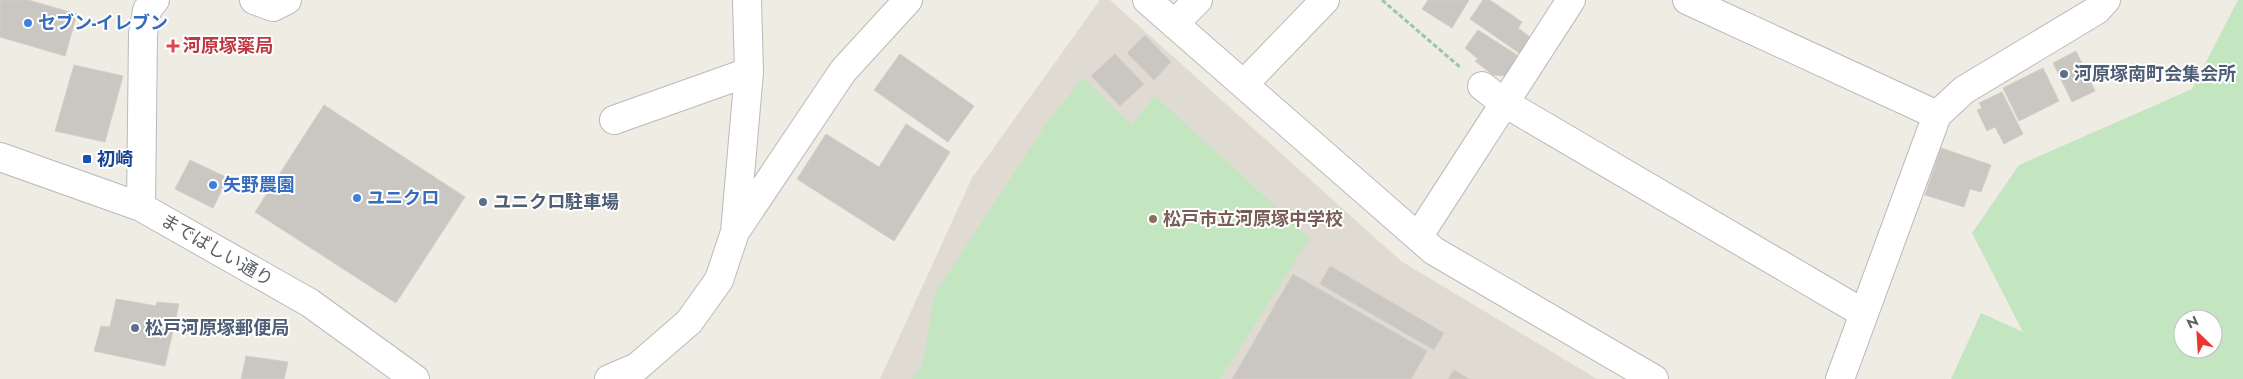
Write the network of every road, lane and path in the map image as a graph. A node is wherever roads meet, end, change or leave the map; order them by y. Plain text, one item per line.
1 (155, 0) edge
2 (254, 0) edge
3 (287, 0) edge
4 (747, 0) edge
5 (908, 0) edge
6 (1147, 0) edge
7 (1198, 0) edge
8 (1325, 0) edge
9 (1382, 0) edge
10 (1571, 0) edge
11 (1686, 0) edge
12 (2093, 3) edge
13 (1174, 24) junction
14 (750, 72) junction
15 (1244, 84) junction
16 (1492, 94) junction
17 (1937, 115) junction
18 (614, 120) dead end
19 (0, 157) edge
20 (141, 207) junction
21 (735, 232) junction
22 (1418, 237) junction
23 (1863, 313) junction
24 (639, 373) edge
25 (414, 379) edge
26 (608, 379) edge
27 (1654, 379) edge
28 (1840, 379) edge

1 - 20 street
2 - 3 street
4 - 14 street
5 - 21 street
6 - 13 street
7 - 13 street
8 - 15 street
9 - 16 path
10 - 16 street
11 - 17 street
12 - 17 street
13 - 15 street
14 - 18 street
14 - 21 street
15 - 22 street
16 - 22 street
16 - 23 street
17 - 23 street
19 - 20 street, までばしい通り
20 - 25 street, までばしい通り
21 - 24 street
22 - 27 street
23 - 28 street
24 - 26 street

